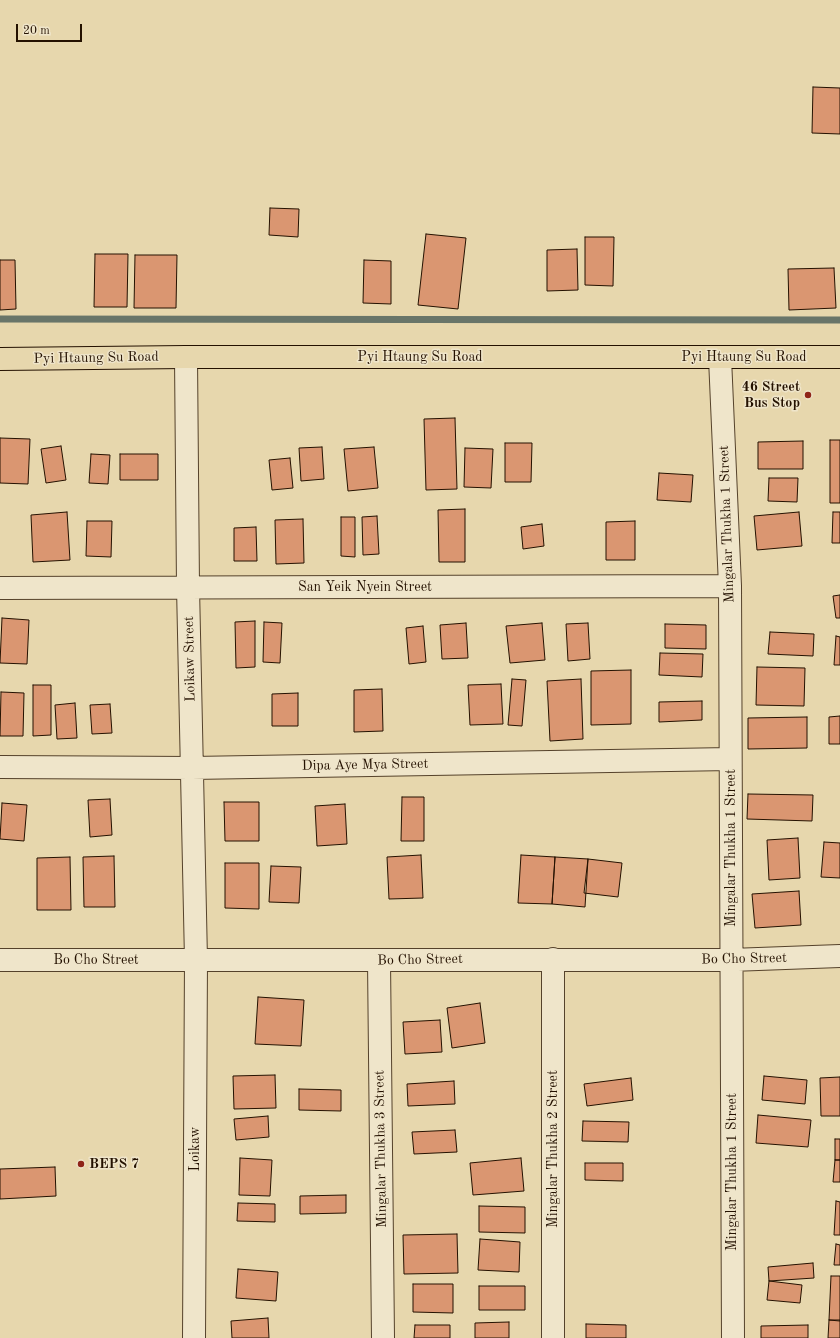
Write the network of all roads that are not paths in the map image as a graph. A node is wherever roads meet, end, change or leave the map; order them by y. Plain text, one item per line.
1 (186, 357) junction
2 (840, 357) edge
3 (720, 358) junction
4 (0, 359) edge
5 (730, 586) junction
6 (188, 587) junction
7 (0, 588) edge
8 (730, 759) junction
9 (0, 768) edge
10 (192, 768) junction
11 (840, 956) edge
12 (553, 959) junction
13 (0, 960) edge
14 (196, 960) junction
15 (732, 960) junction
16 (379, 961) junction
17 (194, 1338) edge
18 (383, 1338) edge
19 (553, 1338) edge
20 (733, 1338) edge

1 - 3 main road, Pyi Htaung Su Road
1 - 4 main road, Pyi Htaung Su Road
1 - 6 street, Loikaw Street
2 - 3 main road, Pyi Htaung Su Road
3 - 5 street, Mingalar Thukha 1 Street
5 - 6 street, San Yeik Nyein Street
5 - 8 street, Mingalar Thukha 1 Street
6 - 7 street, San Yeik Nyein Street
6 - 10 street, Loikaw Street
8 - 10 street, Dipa Aye Mya Street
8 - 15 street, Mingalar Thukha 1 Street
9 - 10 street, Dipa Aye Mya Street
10 - 14 street, Loikaw Street
11 - 15 street, Bo Cho Street
12 - 15 street, Bo Cho Street
12 - 16 street, Bo Cho Street
12 - 19 street, Mingalar Thukha 2 Street
13 - 14 street, Bo Cho Street
14 - 16 street, Bo Cho Street
14 - 17 street, Loikaw
15 - 20 street, Mingalar Thukha 1 Street
16 - 18 street, Mingalar Thukha 3 Street

